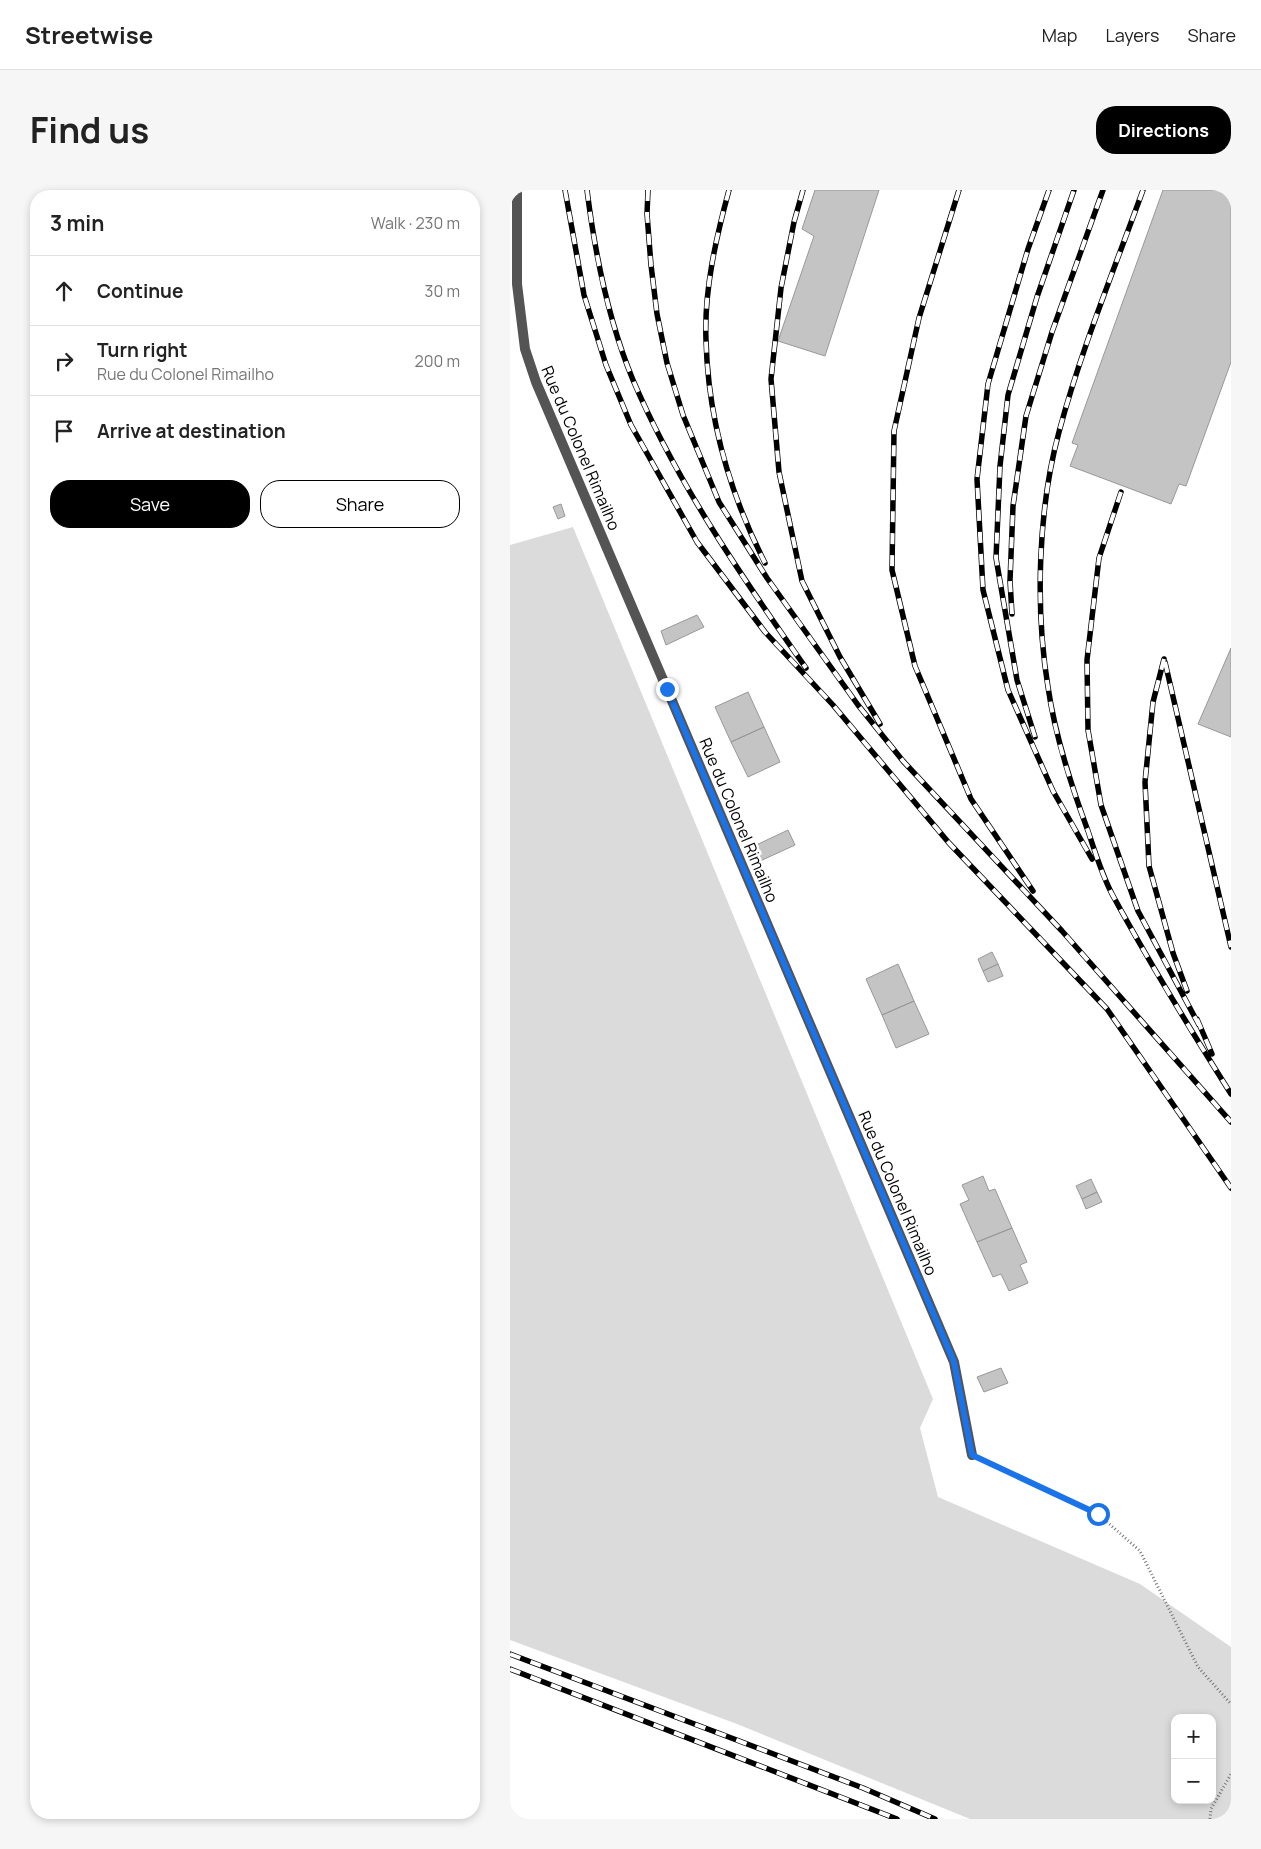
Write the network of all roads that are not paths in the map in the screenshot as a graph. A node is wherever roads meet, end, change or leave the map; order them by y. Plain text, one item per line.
1 (517, 190) edge
2 (972, 1455) road end

1 - 2 street, Rue du Colonel Rimailho

